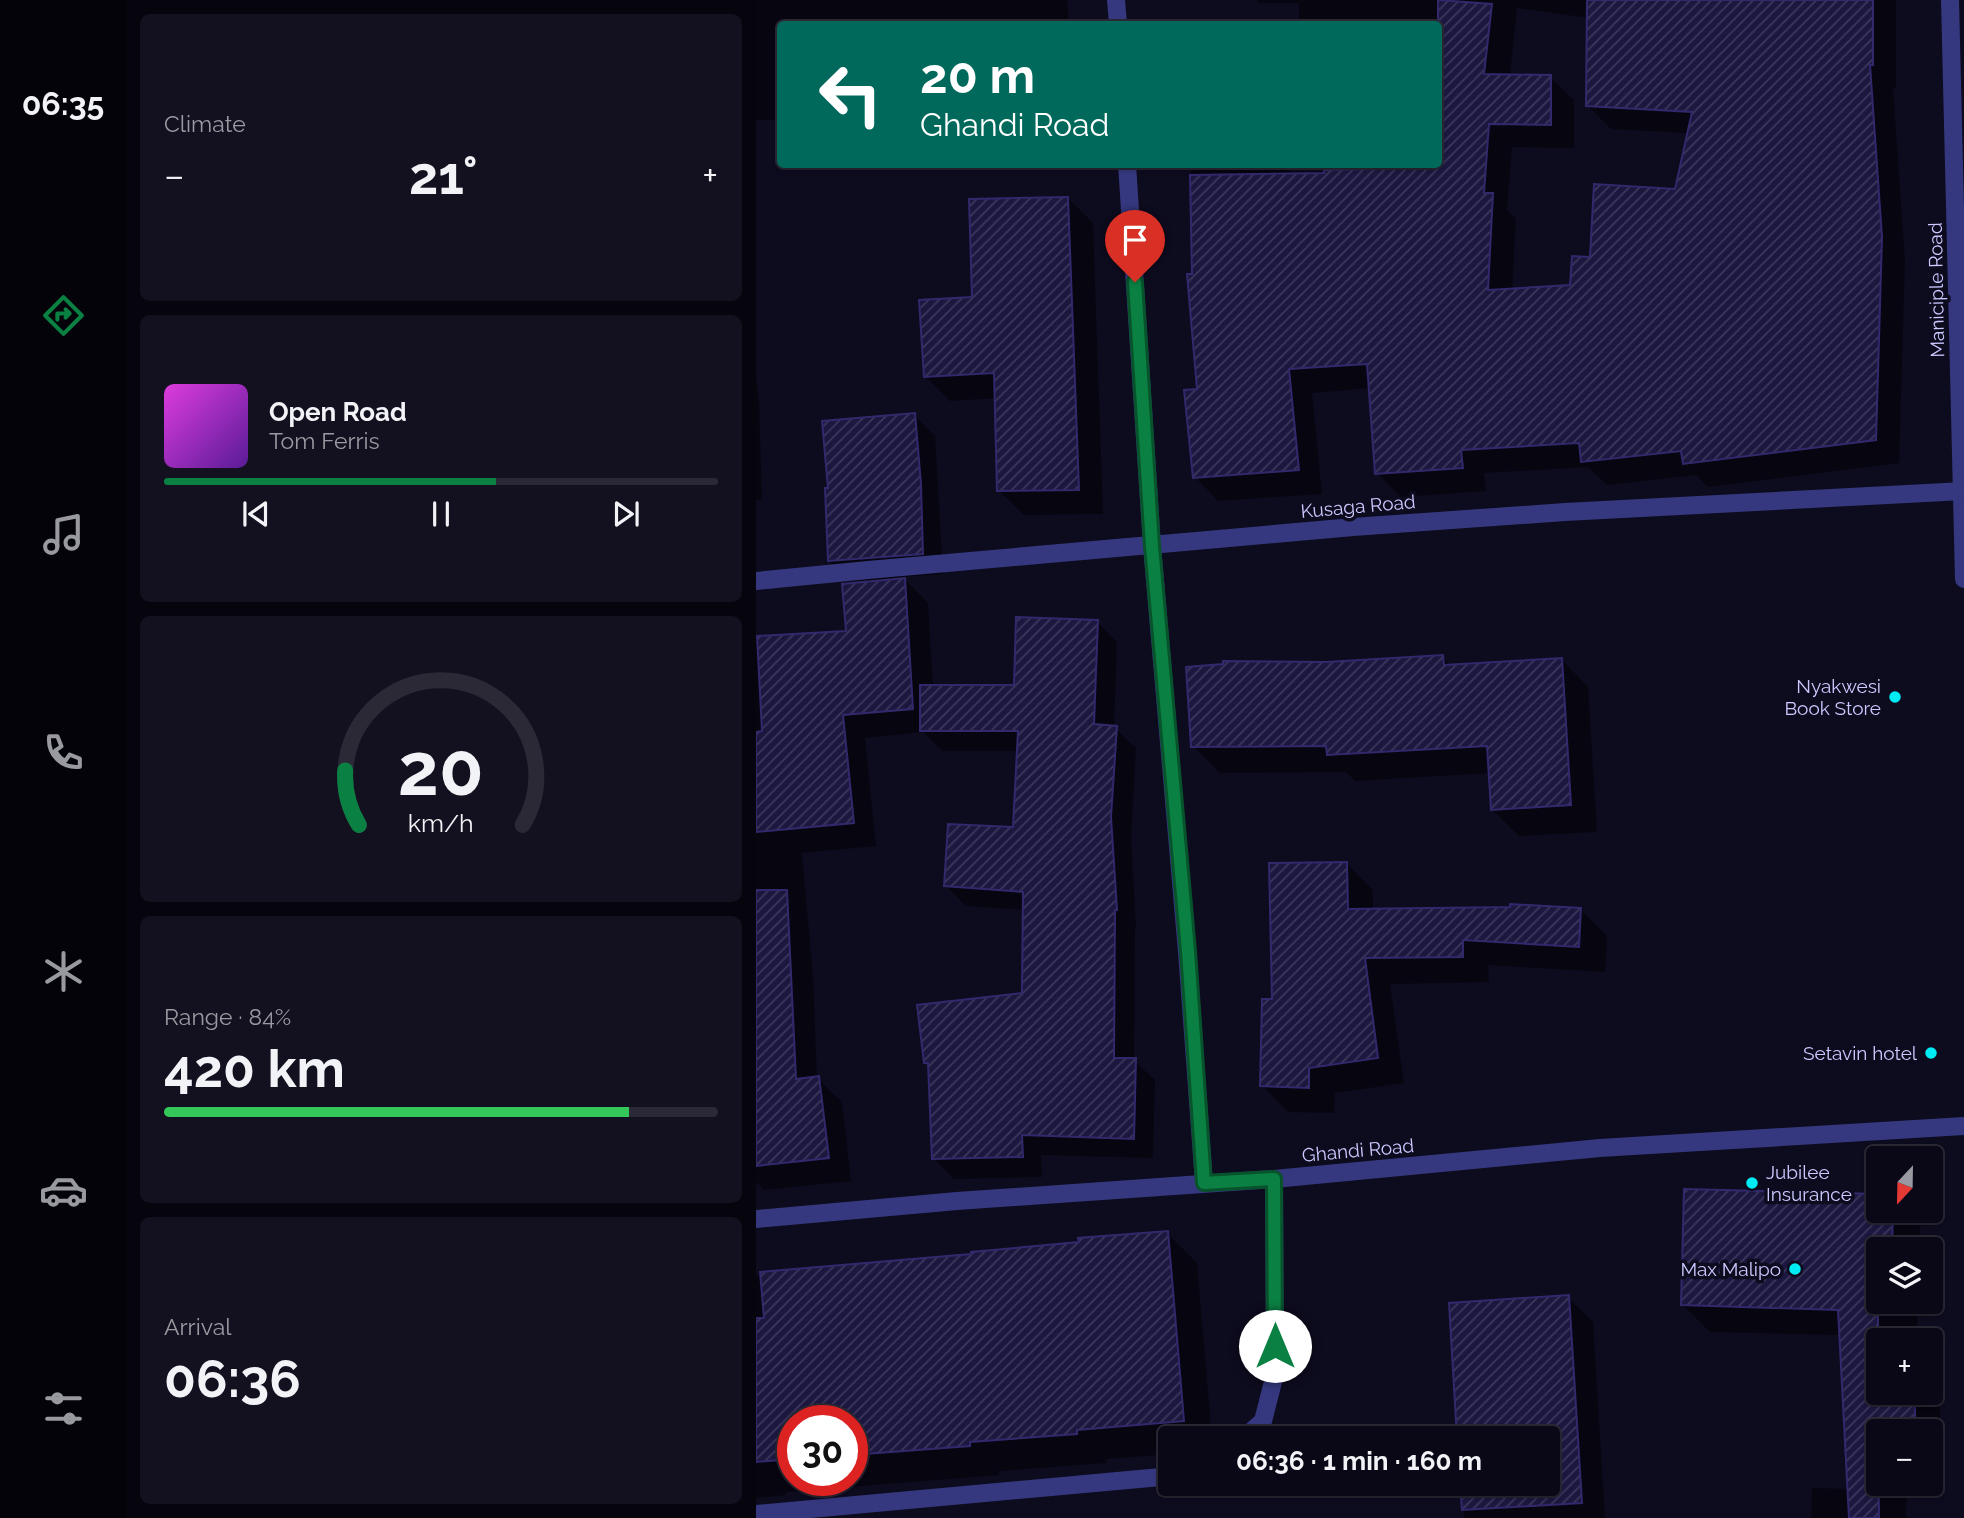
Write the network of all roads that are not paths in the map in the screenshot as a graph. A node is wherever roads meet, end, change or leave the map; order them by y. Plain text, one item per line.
1 (1116, 0) edge
2 (1950, 0) edge
3 (1118, 21) edge
4 (1127, 168) edge
5 (1963, 491) edge
6 (1152, 546) junction
7 (1964, 579) edge
8 (756, 582) edge
9 (1964, 1126) edge
10 (1274, 1179) junction
11 (1204, 1183) junction
12 (756, 1219) edge
13 (1257, 1426) edge
14 (1158, 1477) edge
15 (756, 1514) edge

1 - 3 street
2 - 5 street, Maniciple Road
4 - 6 street
5 - 6 street, Kusaga Road
5 - 7 street, Maniciple Road
6 - 8 street, Kusaga Road
6 - 11 street
9 - 10 street, Ghandi Road
10 - 11 street, Ghandi Road
10 - 13 street
11 - 12 street, Ghandi Road
14 - 15 street

